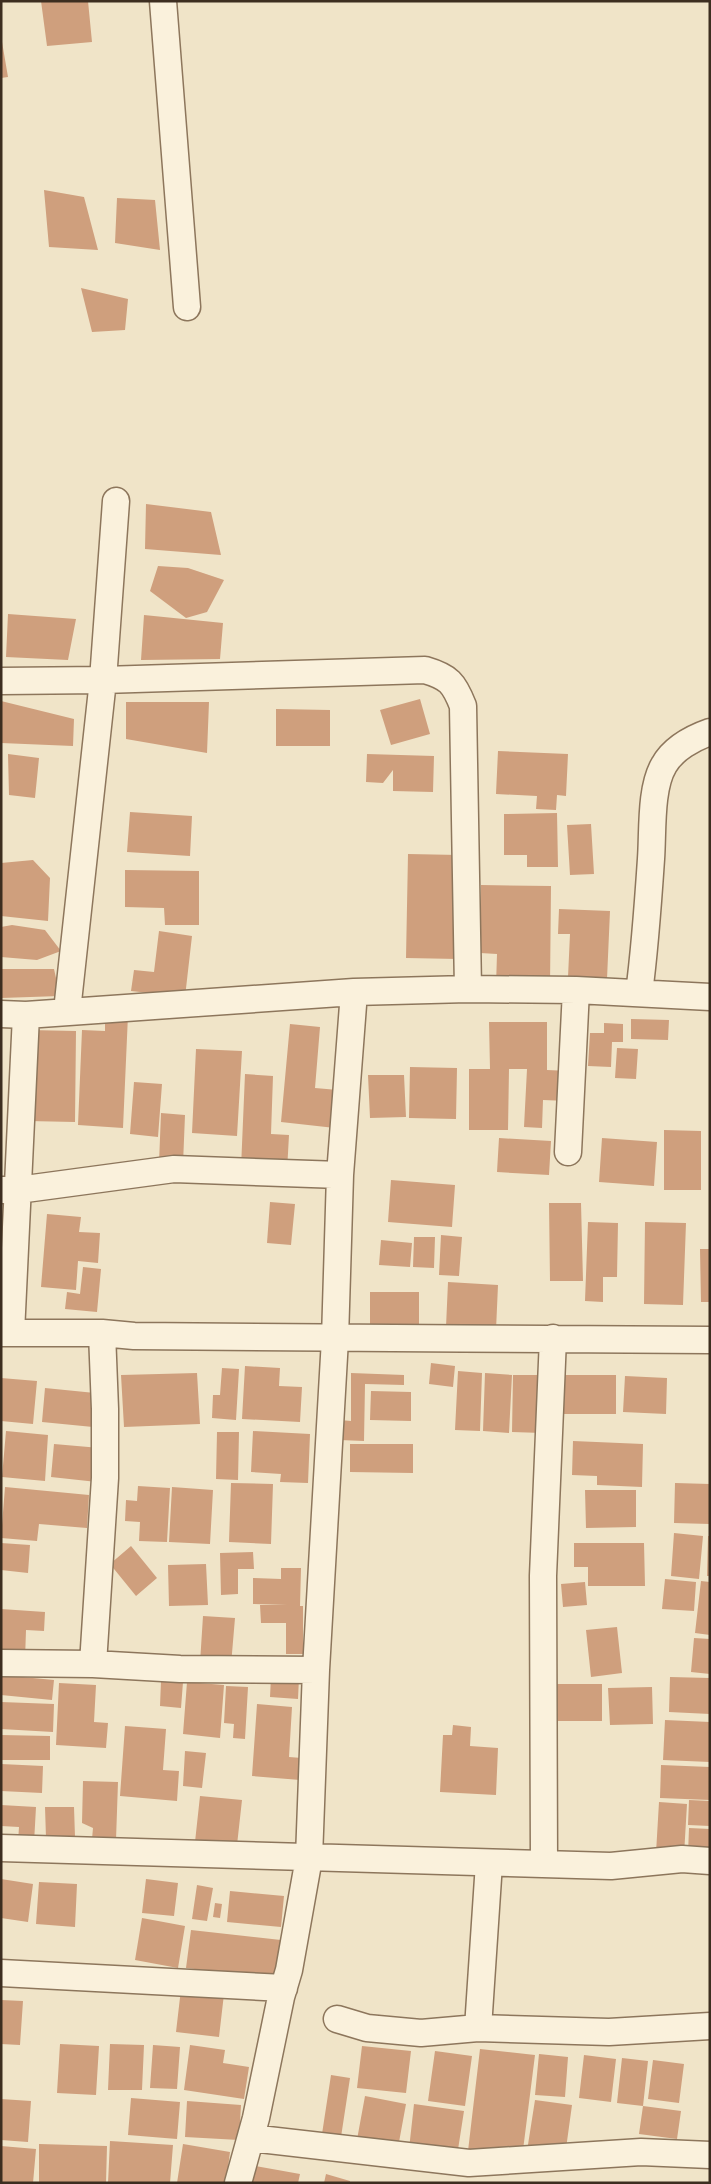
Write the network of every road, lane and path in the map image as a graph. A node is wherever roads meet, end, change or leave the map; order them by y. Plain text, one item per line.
1 (162, 1) edge
2 (187, 307) dead end
3 (116, 501) dead end
4 (103, 680) junction
5 (1, 681) edge
6 (710, 732) edge
7 (468, 990) junction
8 (576, 990) junction
9 (354, 992) junction
10 (640, 993) junction
11 (710, 997) edge
12 (67, 1011) junction
13 (14, 1014) edge
14 (568, 1152) dead end
15 (340, 1175) junction
16 (10, 1190) edge
17 (6, 1333) edge
18 (102, 1333) junction
19 (553, 1338) junction
20 (335, 1339) junction
21 (710, 1340) edge
22 (1, 1664) edge
23 (93, 1664) junction
24 (316, 1670) junction
25 (1, 1848) edge
26 (309, 1858) junction
27 (710, 1861) edge
28 (489, 1863) junction
29 (544, 1864) junction
30 (1, 1973) edge
31 (284, 1988) junction
32 (337, 2019) dead end
33 (710, 2026) edge
34 (478, 2028) junction
35 (251, 2138) junction
36 (710, 2155) edge
37 (238, 2183) edge

1 - 2 street
3 - 4 street
4 - 5 street
4 - 7 street
4 - 12 street
6 - 10 street
7 - 8 street
7 - 9 street
8 - 10 street
8 - 14 street
9 - 12 street
9 - 15 street
10 - 11 street
12 - 13 street
13 - 16 street
15 - 16 street
15 - 20 street
16 - 17 street
17 - 18 street
18 - 20 street
18 - 23 street
19 - 20 street
19 - 21 street
19 - 29 street
20 - 24 street
22 - 23 street
23 - 24 street
24 - 26 street
25 - 26 street
26 - 28 street
26 - 31 street
27 - 29 street
28 - 29 street
28 - 34 street
30 - 31 street
31 - 35 street
32 - 34 street
33 - 34 street
35 - 36 street
35 - 37 street

